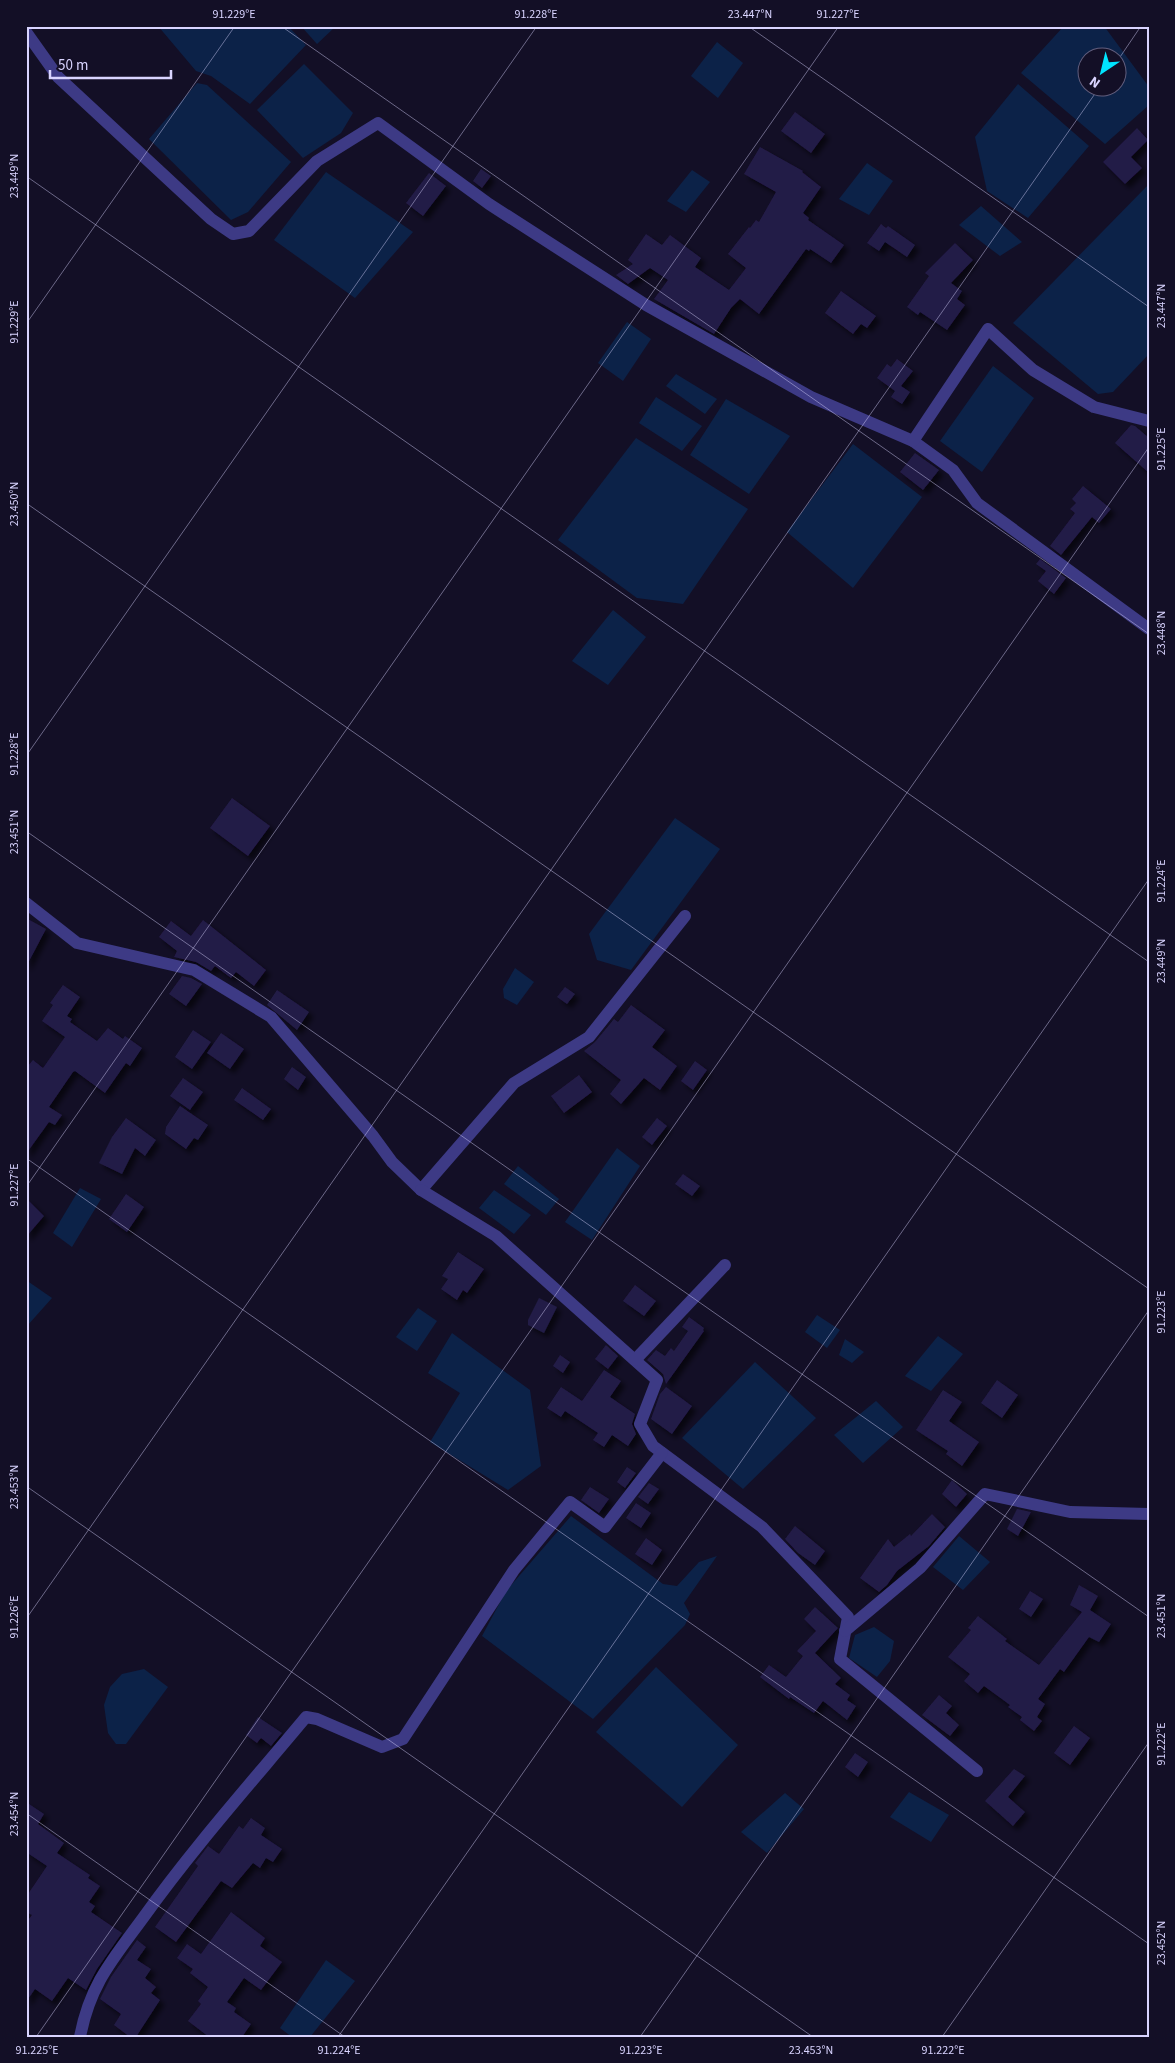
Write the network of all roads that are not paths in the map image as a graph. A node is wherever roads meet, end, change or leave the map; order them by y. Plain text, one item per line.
1 (26, 32) edge
2 (1149, 420) edge
3 (913, 441) junction
4 (1149, 629) edge
5 (26, 903) edge
6 (685, 916) dead end
7 (421, 1190) junction
8 (725, 1265) dead end
9 (635, 1360) junction
10 (662, 1453) junction
11 (1149, 1514) edge
12 (846, 1631) junction
13 (977, 1771) dead end
14 (80, 2037) edge

1 - 3 street
2 - 3 street
3 - 4 street
5 - 7 street
6 - 7 street
7 - 9 street
8 - 9 street
9 - 10 street
10 - 12 street
10 - 14 street
11 - 12 street
12 - 13 street

